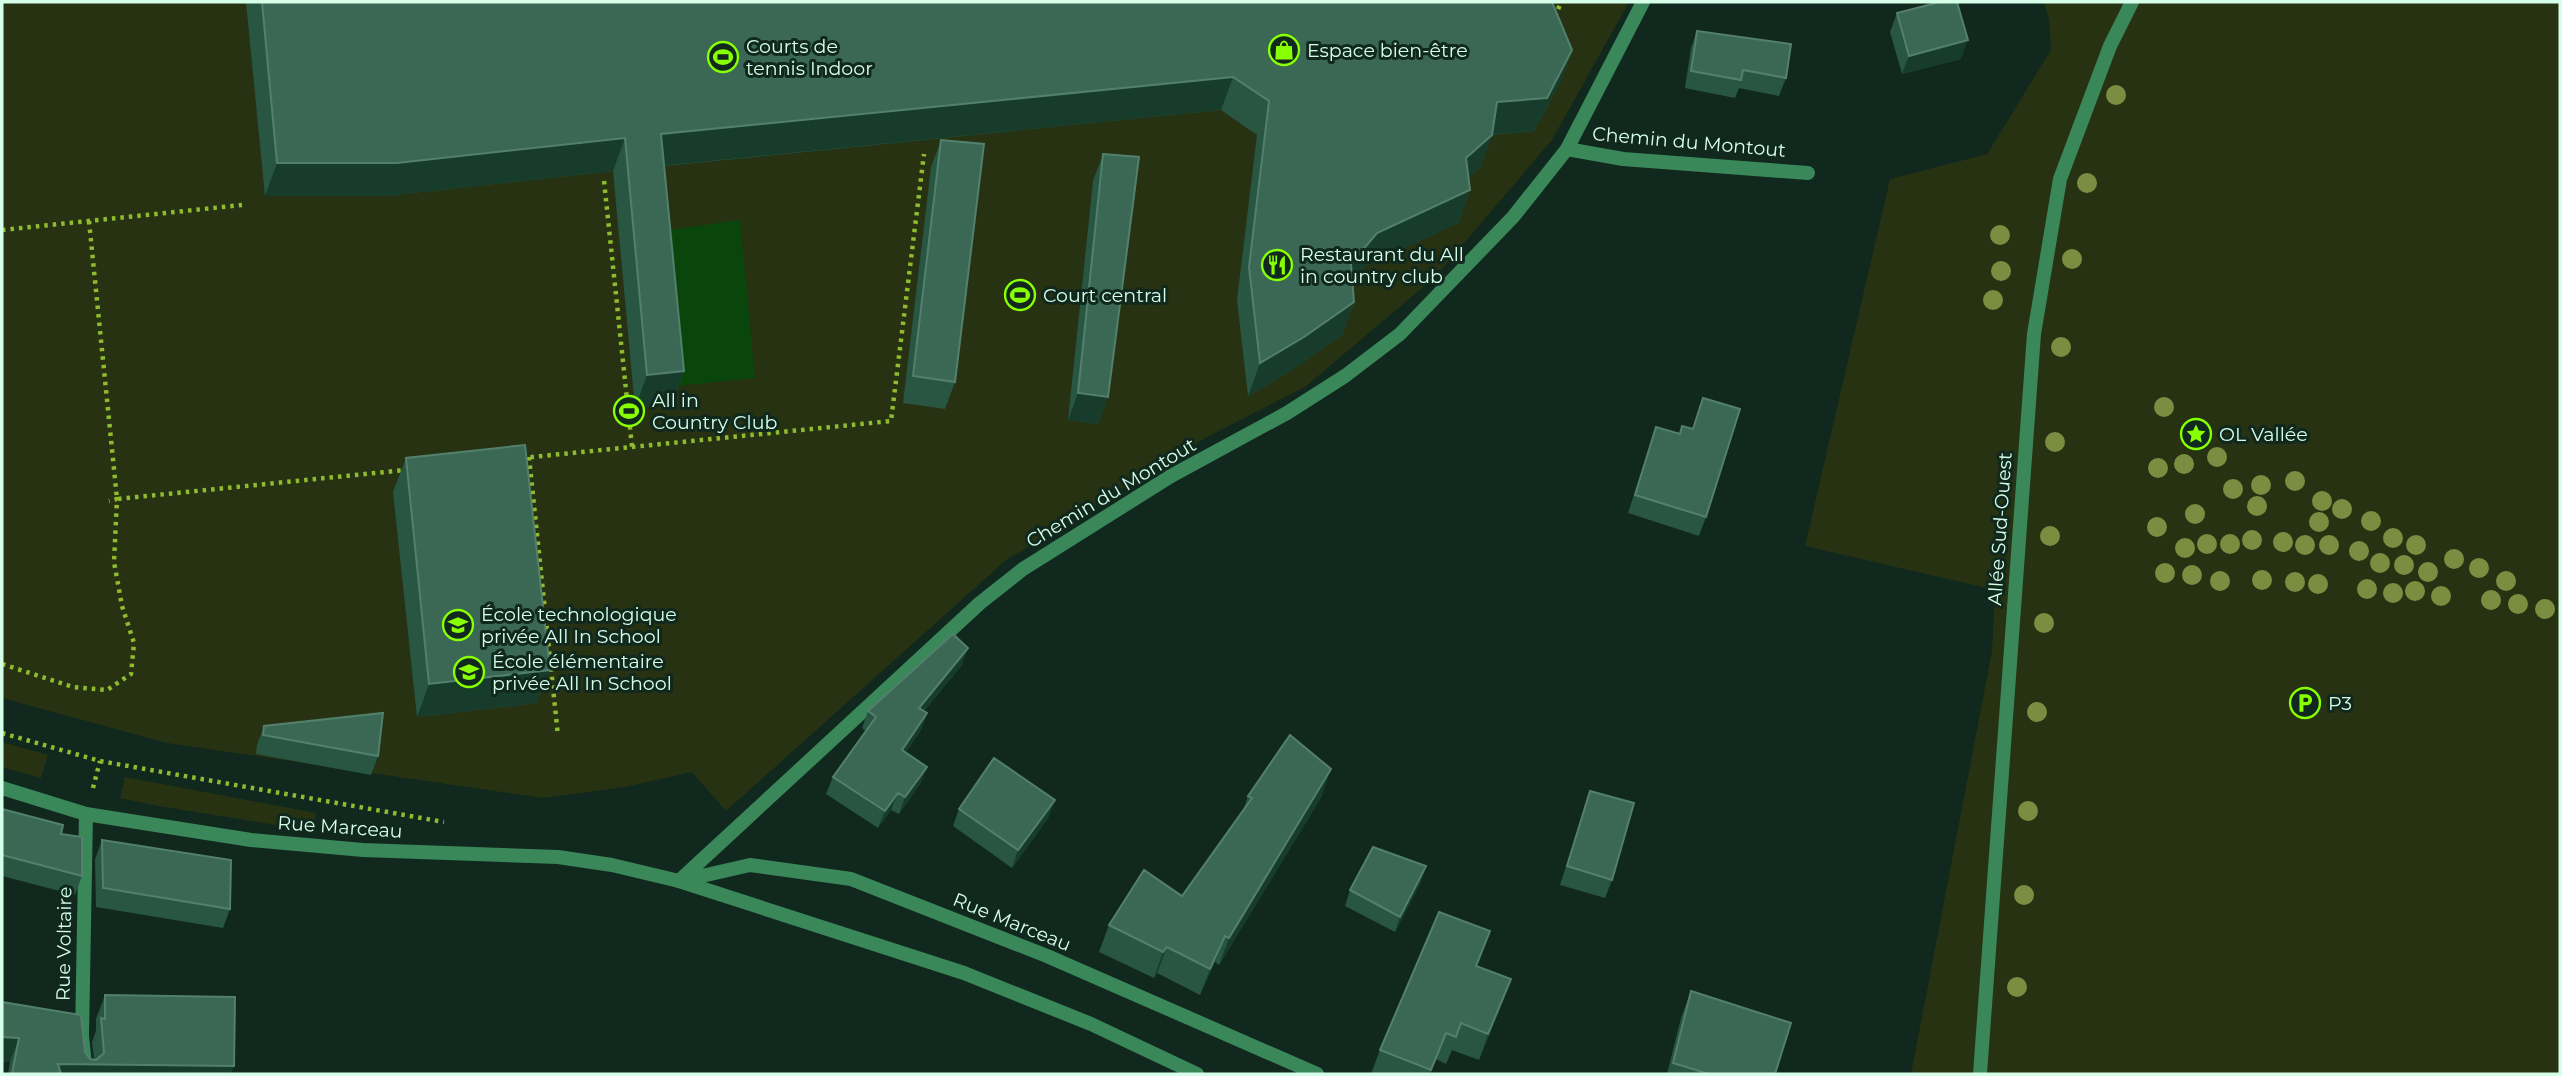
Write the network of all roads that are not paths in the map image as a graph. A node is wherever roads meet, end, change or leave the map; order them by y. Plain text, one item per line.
1 (1643, 2) edge
2 (2132, 2) edge
3 (1567, 149) junction
4 (1808, 173) dead end
5 (2, 788) edge
6 (86, 814) junction
7 (679, 881) junction
8 (86, 1074) edge
9 (1197, 1074) edge
10 (1317, 1074) edge
11 (1980, 1074) edge

1 - 3 street, Chemin du Montout
2 - 11 street, Allée Sud-Ouest
3 - 4 street, Chemin du Montout
3 - 7 street, Chemin du Montout
5 - 6 street, Rue Marceau
6 - 7 street, Rue Marceau
6 - 8 street, Rue Voltaire
7 - 9 street, Rue Marceau
7 - 10 street, Rue Marceau

